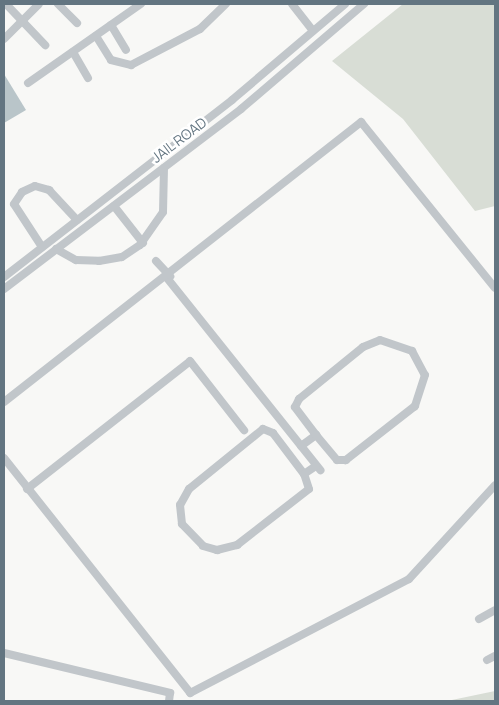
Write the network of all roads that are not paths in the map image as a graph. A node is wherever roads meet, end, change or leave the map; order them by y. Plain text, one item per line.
1 (6, 4) edge
2 (40, 4) edge
3 (58, 4) edge
4 (141, 4) edge
5 (226, 4) edge
6 (292, 4) edge
7 (345, 4) edge
8 (364, 4) edge
9 (22, 21) junction
10 (77, 24) dead end
11 (110, 25) junction
12 (311, 32) junction
13 (96, 36) junction
14 (4, 39) edge
15 (46, 45) dead end
16 (126, 50) dead end
17 (73, 52) junction
18 (88, 78) dead end
19 (28, 82) dead end
20 (164, 168) junction
21 (114, 206) junction
22 (77, 220) junction
23 (143, 243) junction
24 (42, 247) junction
25 (56, 249) junction
26 (156, 260) dead end
27 (4, 276) edge
28 (168, 277) junction
29 (495, 288) edge
30 (4, 289) edge
31 (4, 402) edge
32 (244, 430) dead end
33 (316, 435) junction
34 (302, 446) junction
35 (4, 458) edge
36 (304, 474) junction
37 (495, 484) edge
38 (27, 489) junction
39 (495, 610) edge
40 (479, 619) dead end
41 (4, 653) edge
42 (495, 656) edge
43 (488, 660) dead end
44 (169, 701) edge

1 - 9 street
2 - 9 street
3 - 10 street
4 - 11 street
5 - 13 street
6 - 12 street
7 - 12 street
8 - 20 street, JAIL ROAD
9 - 14 street
9 - 15 street
11 - 13 street
11 - 16 street
12 - 22 street
13 - 17 street
17 - 18 street
17 - 19 street
20 - 21 street, JAIL ROAD
20 - 23 street
21 - 23 street
21 - 25 street, JAIL ROAD
22 - 24 street
22 - 24 street
23 - 25 street
24 - 27 street
25 - 30 street, JAIL ROAD
26 - 28 street
28 - 29 street
28 - 31 street
28 - 34 street
32 - 38 street
33 - 33 street
33 - 34 street
34 - 36 street
35 - 38 street
36 - 36 street
37 - 38 street
39 - 40 street
41 - 44 street
42 - 43 street

